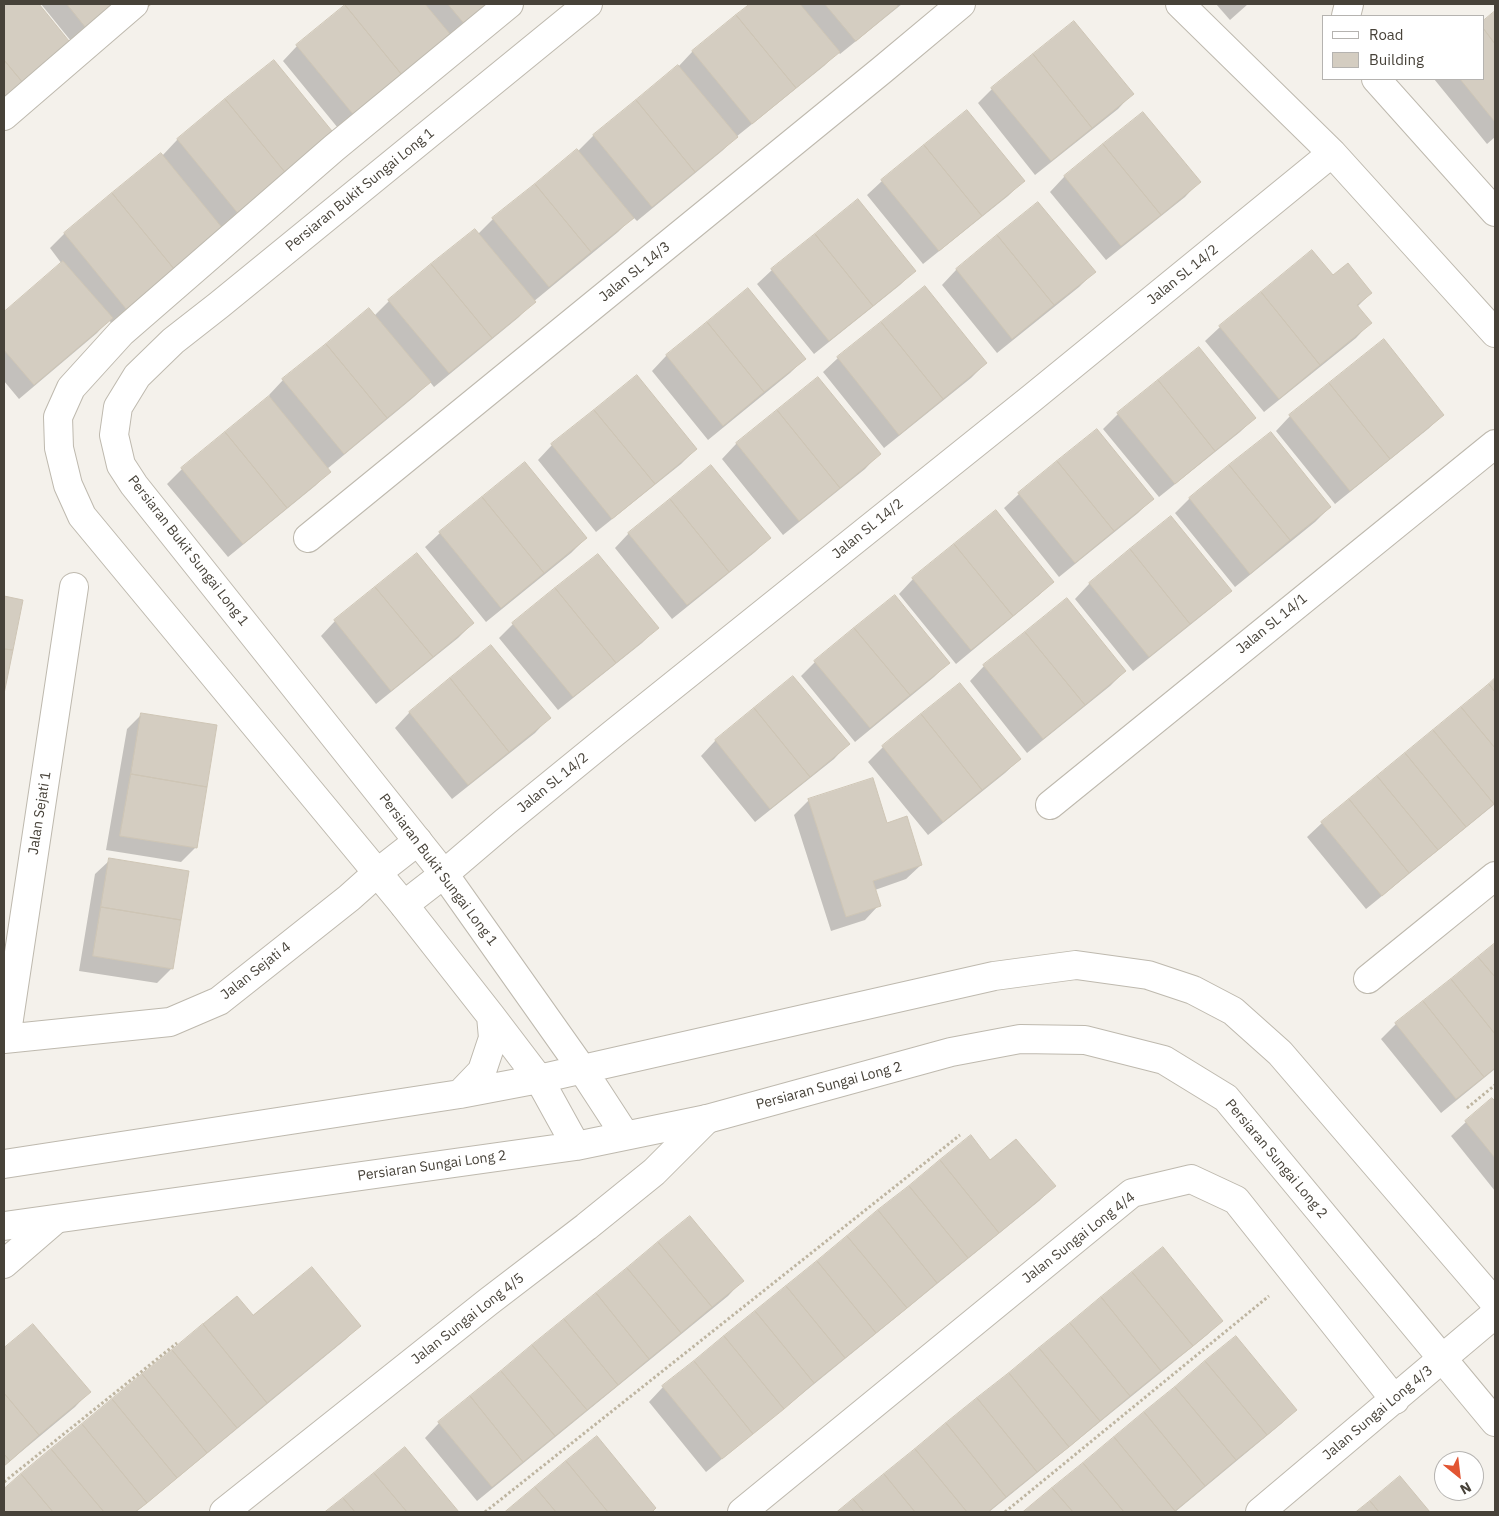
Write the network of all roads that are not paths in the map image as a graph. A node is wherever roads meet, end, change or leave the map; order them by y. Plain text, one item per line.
1 (134, 4) edge
2 (509, 4) edge
3 (588, 4) edge
4 (960, 4) edge
5 (1180, 4) edge
6 (1377, 80) edge
7 (4, 116) edge
8 (1332, 153) junction
9 (1495, 212) edge
10 (1495, 333) edge
11 (1495, 444) edge
12 (308, 538) dead end
13 (74, 587) dead end
14 (1050, 804) dead end
15 (418, 841) junction
16 (377, 873) junction
17 (444, 874) junction
18 (1495, 876) edge
19 (404, 905) junction
20 (1368, 979) dead end
21 (491, 1016) junction
22 (5, 1039) edge
23 (582, 1069) junction
24 (539, 1079) junction
25 (460, 1094) junction
26 (707, 1119) junction
27 (625, 1136) junction
28 (576, 1146) junction
29 (4, 1169) edge
30 (55, 1220) junction
31 (4, 1226) edge
32 (4, 1264) edge
33 (1495, 1303) edge
34 (1495, 1314) edge
35 (1442, 1358) junction
36 (1394, 1400) junction
37 (1495, 1422) edge
38 (224, 1512) edge
39 (742, 1512) edge
40 (1260, 1512) edge

1 - 7 street
2 - 16 street
3 - 15 street, Persiaran Bukit Sungai Long 1
4 - 12 street, Jalan SL 14/3
5 - 8 street
6 - 9 street
8 - 10 street
8 - 17 street, Jalan SL 14/2
11 - 14 street, Jalan SL 14/1
13 - 22 street, Jalan Sejati 1
15 - 16 street, Jalan Sejati 4
15 - 17 street, Persiaran Bukit Sungai Long 1
16 - 19 street
16 - 22 street, Jalan Sejati 4
17 - 19 street, Jalan SL 14/2
17 - 23 street, Persiaran Bukit Sungai Long 1
18 - 20 street
19 - 21 street
21 - 24 street
21 - 25 street
23 - 24 street
23 - 27 street, Persiaran Bukit Sungai Long 1
23 - 33 street
24 - 25 street
24 - 28 street
25 - 29 street
26 - 27 street, Persiaran Sungai Long 2
26 - 35 street, Persiaran Sungai Long 2
26 - 38 street, Jalan Sungai Long 4/5
27 - 28 street, Persiaran Sungai Long 2
28 - 30 street, Persiaran Sungai Long 2
30 - 31 street, Persiaran Sungai Long 2
30 - 32 street
34 - 35 street, Jalan Sungai Long 4/3
35 - 36 street, Jalan Sungai Long 4/3
35 - 37 street, Persiaran Sungai Long 2
36 - 39 street, Jalan Sungai Long 4/4
36 - 40 street, Jalan Sungai Long 4/3

